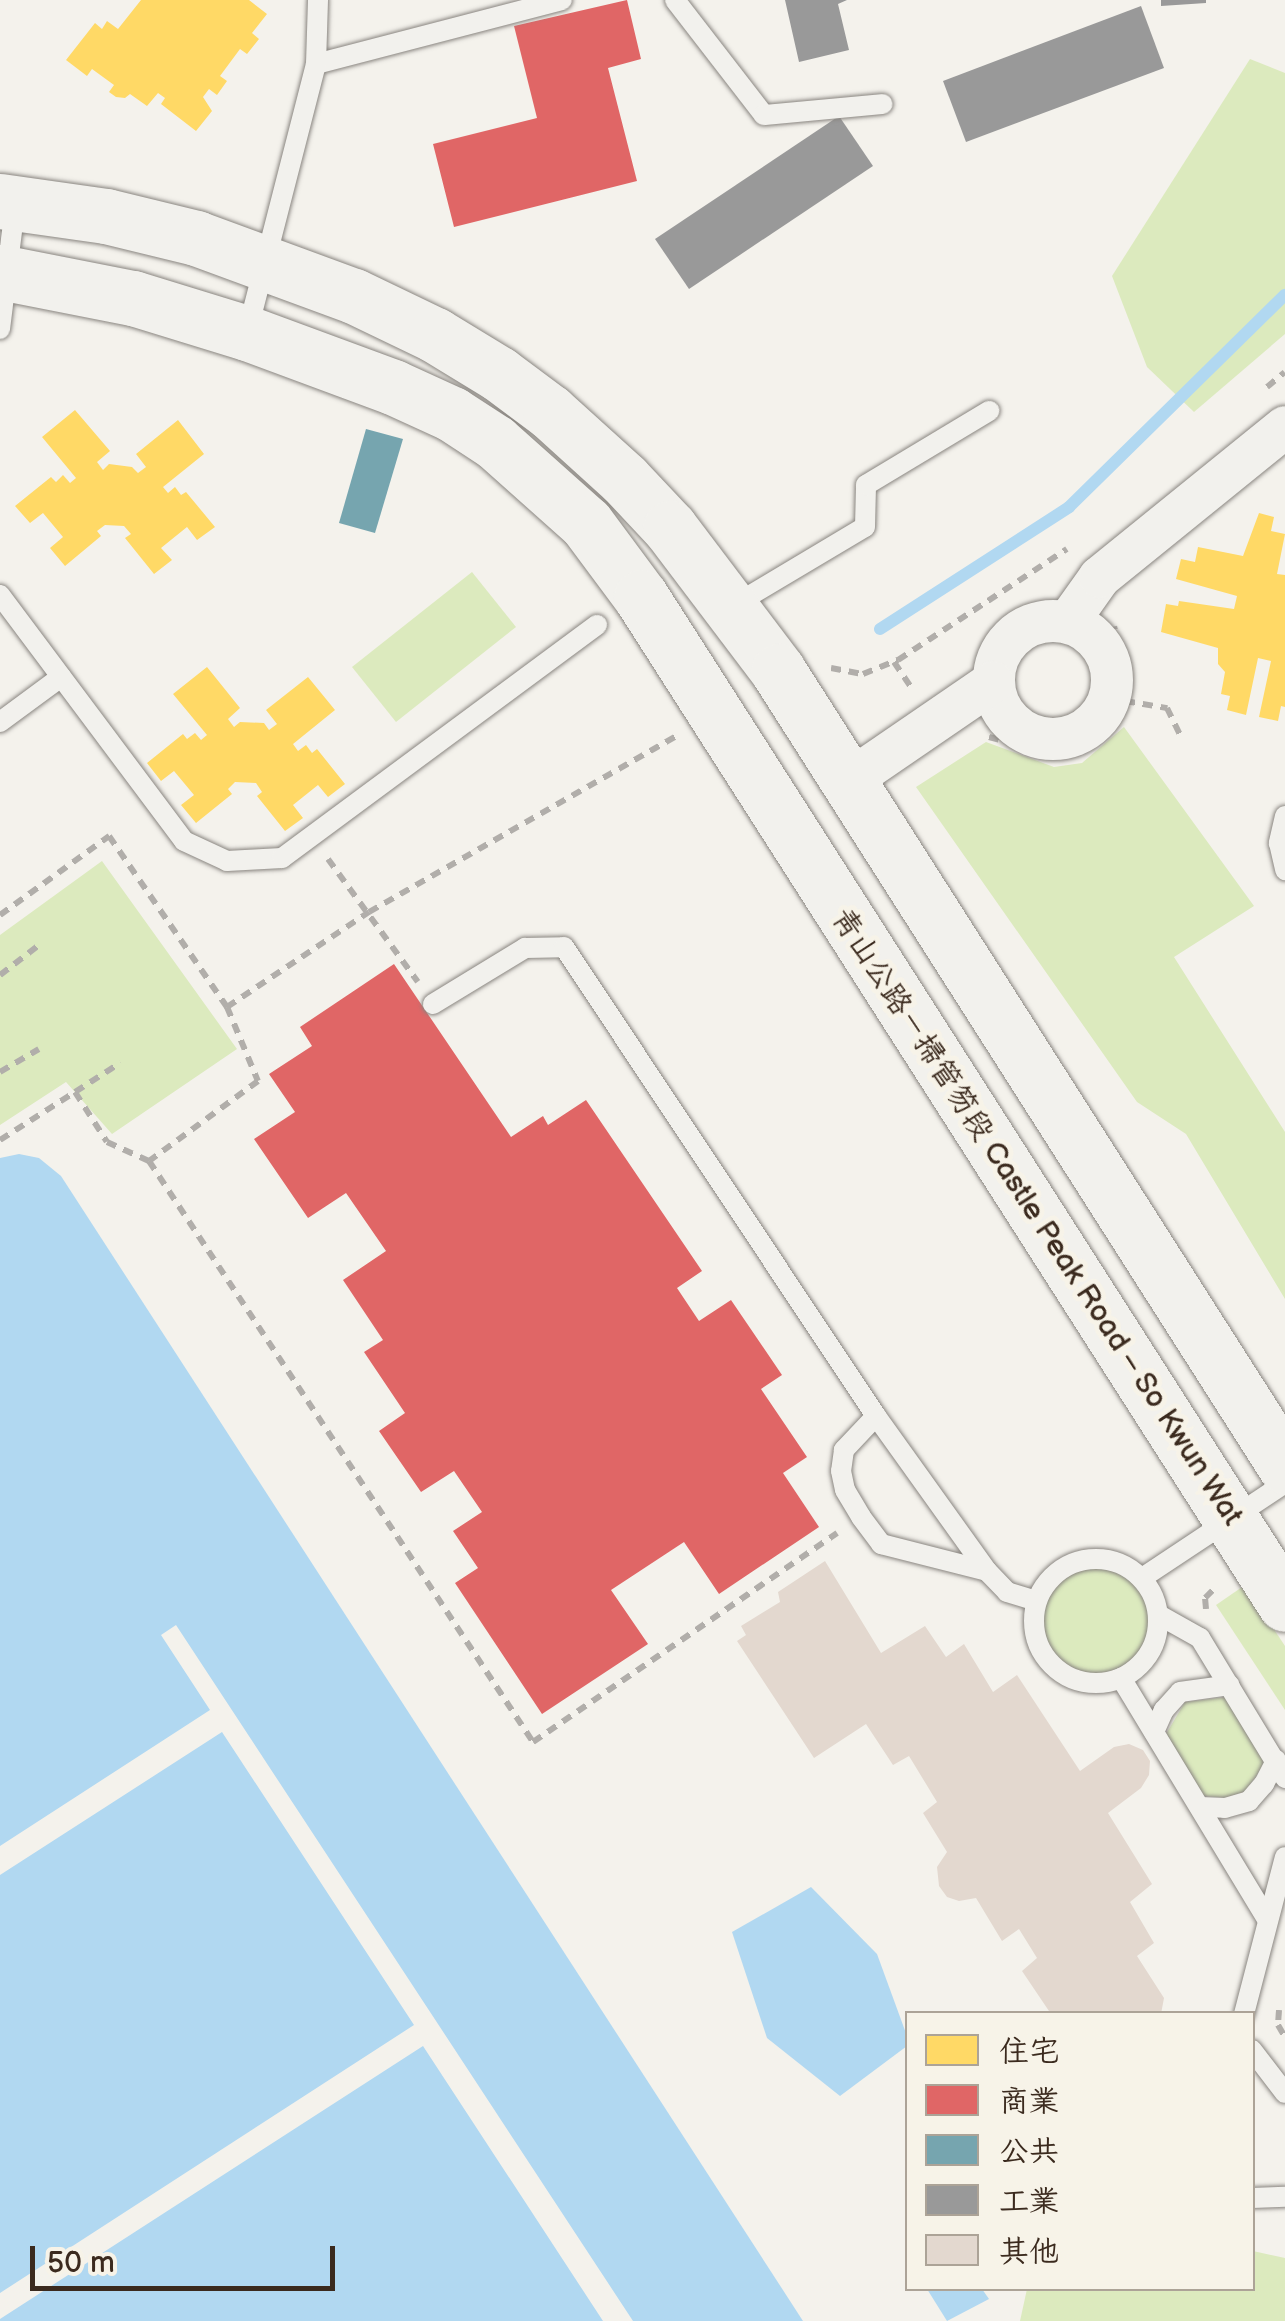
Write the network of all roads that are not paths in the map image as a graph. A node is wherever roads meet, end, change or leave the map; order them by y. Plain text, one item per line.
1 (318, 0) edge
2 (562, 0) edge
3 (675, 0) edge
4 (316, 64) junction
5 (882, 104) dead end
6 (8, 202) edge
7 (268, 262) junction
8 (4, 272) edge
9 (0, 329) edge
10 (248, 333) junction
11 (989, 411) dead end
12 (1285, 428) edge
13 (0, 595) edge
14 (732, 606) junction
15 (1068, 622) junction
16 (598, 624) dead end
17 (61, 677) junction
18 (993, 682) junction
19 (0, 722) edge
20 (850, 780) junction
21 (1285, 816) edge
22 (1285, 870) edge
23 (434, 1004) road end
24 (876, 1416) junction
25 (1285, 1466) edge
26 (1285, 1483) edge
27 (1230, 1518) junction
28 (987, 1571) junction
29 (1142, 1578) junction
30 (1036, 1601) junction
31 (1285, 1604) edge
32 (1159, 1615) junction
33 (1121, 1678) junction
34 (1230, 1686) junction
35 (1154, 1732) junction
36 (1281, 1769) edge
37 (1200, 1807) junction
38 (1285, 1857) edge
39 (1266, 1916) junction
40 (1245, 2011) edge
41 (1255, 2054) edge
42 (1285, 2093) edge
43 (1255, 2198) edge
44 (1285, 2198) edge

1 - 4 lane
2 - 4 lane
3 - 5 lane
4 - 7 lane
6 - 7 main road
6 - 8 lane
7 - 10 lane
7 - 14 main road
8 - 9 lane
8 - 10 main road, 青山公路－掃管笏段 Castle Peak Road – So Kwun Wat
10 - 27 main road, 青山公路－掃管笏段 Castle Peak Road – So Kwun Wat
11 - 14 lane
12 - 15 street
13 - 17 lane
14 - 20 main road
15 - 18 street
15 - 18 street
16 - 17 lane
17 - 19 lane
18 - 20 street
20 - 25 main road
21 - 22 lane
23 - 24 lane
24 - 28 lane
24 - 28 lane
26 - 27 lane
27 - 29 lane
27 - 31 main road, 青山公路－掃管笏段 Castle Peak Road – So Kwun Wat
28 - 30 lane
29 - 30 lane
29 - 32 lane
30 - 33 lane
32 - 33 lane
32 - 34 lane
33 - 35 lane
34 - 35 lane
34 - 36 lane
35 - 37 lane
36 - 37 lane
37 - 39 lane
38 - 39 lane
39 - 40 lane
41 - 42 lane
43 - 44 lane

